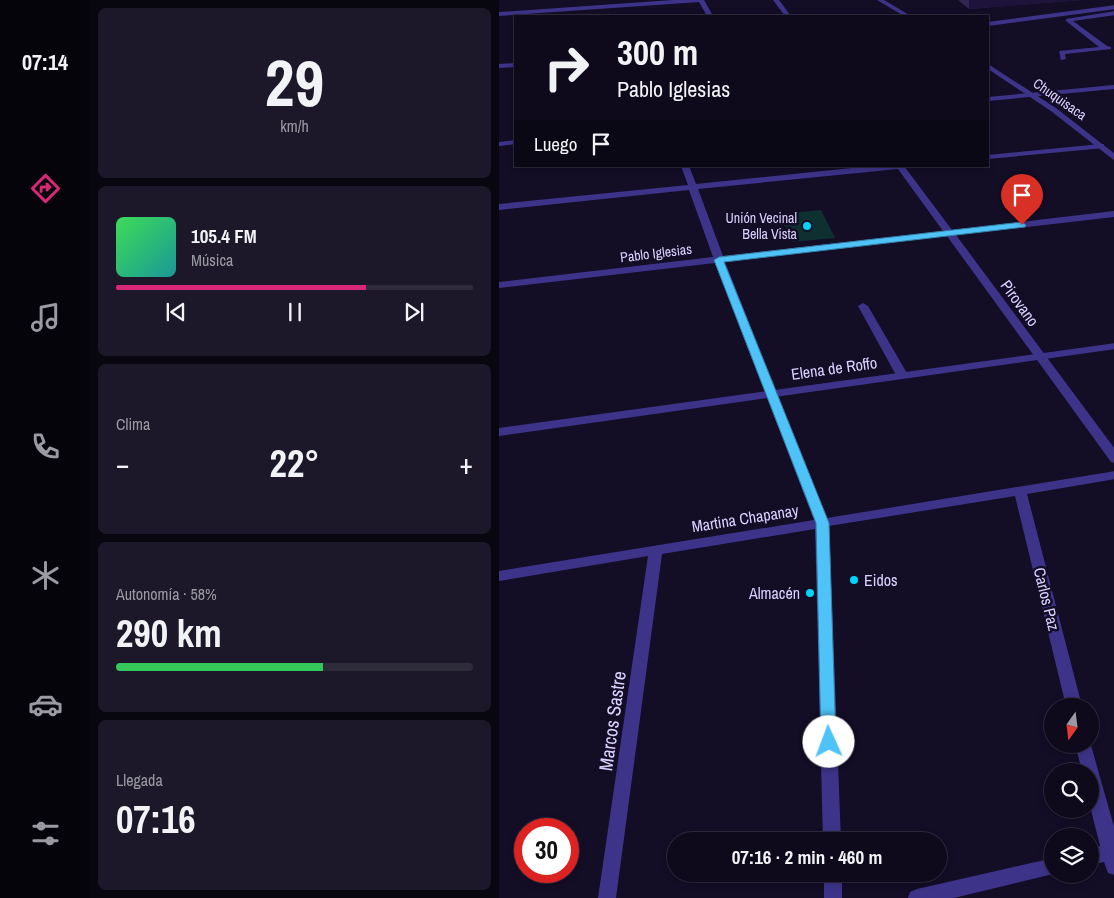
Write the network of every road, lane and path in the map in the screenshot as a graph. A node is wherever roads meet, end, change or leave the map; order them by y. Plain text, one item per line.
1 (700, 0) edge
2 (776, 0) edge
3 (880, 0) edge
4 (626, 5) edge
5 (1114, 7) edge
6 (550, 11) edge
7 (1114, 13) edge
8 (499, 14) edge
9 (708, 15) edge
10 (788, 15) edge
11 (906, 15) edge
12 (989, 24) edge
13 (1114, 48) edge
14 (1106, 49) junction
15 (1063, 59) dead end
16 (514, 64) edge
17 (499, 66) edge
18 (989, 67) edge
19 (1114, 87) edge
20 (1034, 95) junction
21 (989, 99) edge
22 (514, 142) edge
23 (499, 144) edge
24 (1101, 146) junction
25 (989, 157) edge
26 (1114, 159) edge
27 (685, 167) edge
28 (889, 167) edge
29 (900, 167) edge
30 (692, 186) junction
31 (499, 207) edge
32 (1114, 214) edge
33 (949, 234) junction
34 (719, 260) junction
35 (499, 285) edge
36 (863, 306) dead end
37 (1114, 346) edge
38 (1039, 356) junction
39 (902, 376) junction
40 (770, 394) junction
41 (499, 432) edge
42 (1114, 459) edge
43 (1114, 475) edge
44 (1020, 491) junction
45 (822, 523) junction
46 (656, 550) junction
47 (499, 576) edge
48 (1072, 698) edge
49 (1085, 753) edge
50 (832, 832) edge
51 (1099, 857) edge
52 (1113, 857) edge
53 (1044, 868) edge
54 (833, 882) edge
55 (607, 898) edge
56 (833, 898) edge
57 (917, 898) edge

1 - 4 street
1 - 9 street
2 - 10 street
3 - 11 street
4 - 6 street
5 - 12 street
6 - 8 street
7 - 14 street
13 - 14 street
14 - 15 street
16 - 17 street
18 - 20 street, Chuquisaca
19 - 20 street
20 - 21 street
20 - 24 street, Chuquisaca
22 - 23 street
24 - 25 street
24 - 26 street, Chuquisaca
27 - 30 street
28 - 30 street
29 - 33 street, Pirovano
30 - 31 street
30 - 34 street
32 - 33 street, Pablo Iglesias
33 - 34 street, Pablo Iglesias
33 - 38 street, Pirovano
34 - 35 street, Pablo Iglesias
34 - 40 street
36 - 39 street
37 - 38 street, Elena de Roffo
38 - 39 street, Elena de Roffo
38 - 42 street, Pirovano
39 - 40 street, Elena de Roffo
40 - 41 street, Elena de Roffo
40 - 45 street
43 - 44 street, Martina Chapanay
44 - 45 street, Martina Chapanay
44 - 48 street, Carlos Paz
45 - 46 street, Martina Chapanay
45 - 50 street
46 - 47 street, Martina Chapanay
46 - 55 street, Marcos Sastre
49 - 52 street
51 - 52 street
53 - 57 street
54 - 56 street

